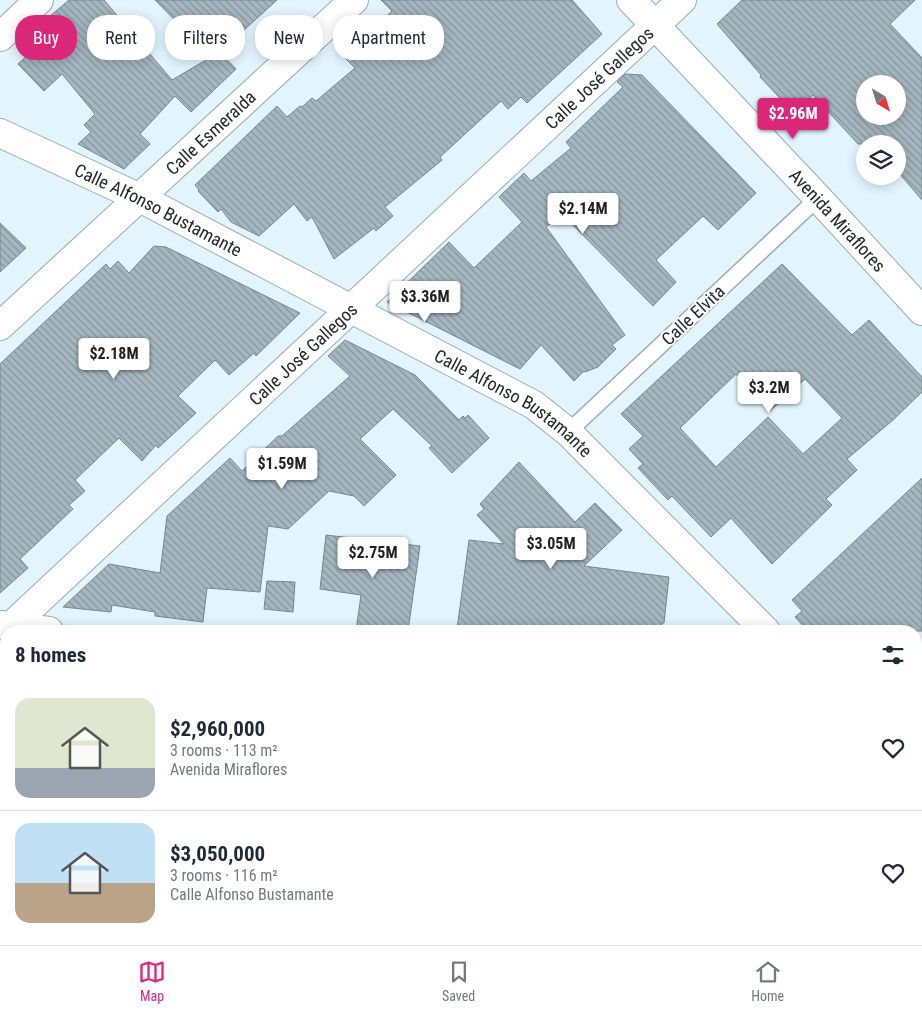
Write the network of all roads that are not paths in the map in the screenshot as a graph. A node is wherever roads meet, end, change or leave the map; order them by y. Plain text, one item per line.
1 (39, 0) edge
2 (354, 0) edge
3 (631, 0) edge
4 (682, 0) edge
5 (655, 25) junction
6 (0, 38) edge
7 (0, 132) edge
8 (140, 198) junction
9 (818, 198) junction
10 (351, 308) junction
11 (922, 311) edge
12 (0, 326) edge
13 (568, 432) junction
14 (6, 625) edge
15 (760, 625) edge

1 - 6 street
2 - 8 street, Calle Esmeralda
3 - 5 street, Avenida Miraflores
4 - 5 street, Calle José Gallegos
5 - 9 street, Avenida Miraflores
5 - 10 street, Calle José Gallegos
7 - 8 street, Calle Alfonso Bustamante
8 - 10 street, Calle Alfonso Bustamante
8 - 12 street, Calle Esmeralda
9 - 11 street, Avenida Miraflores
9 - 13 lane, Calle Elvita
10 - 13 street, Calle Alfonso Bustamante
10 - 14 street, Calle José Gallegos
13 - 15 street, Calle Alfonso Bustamante

